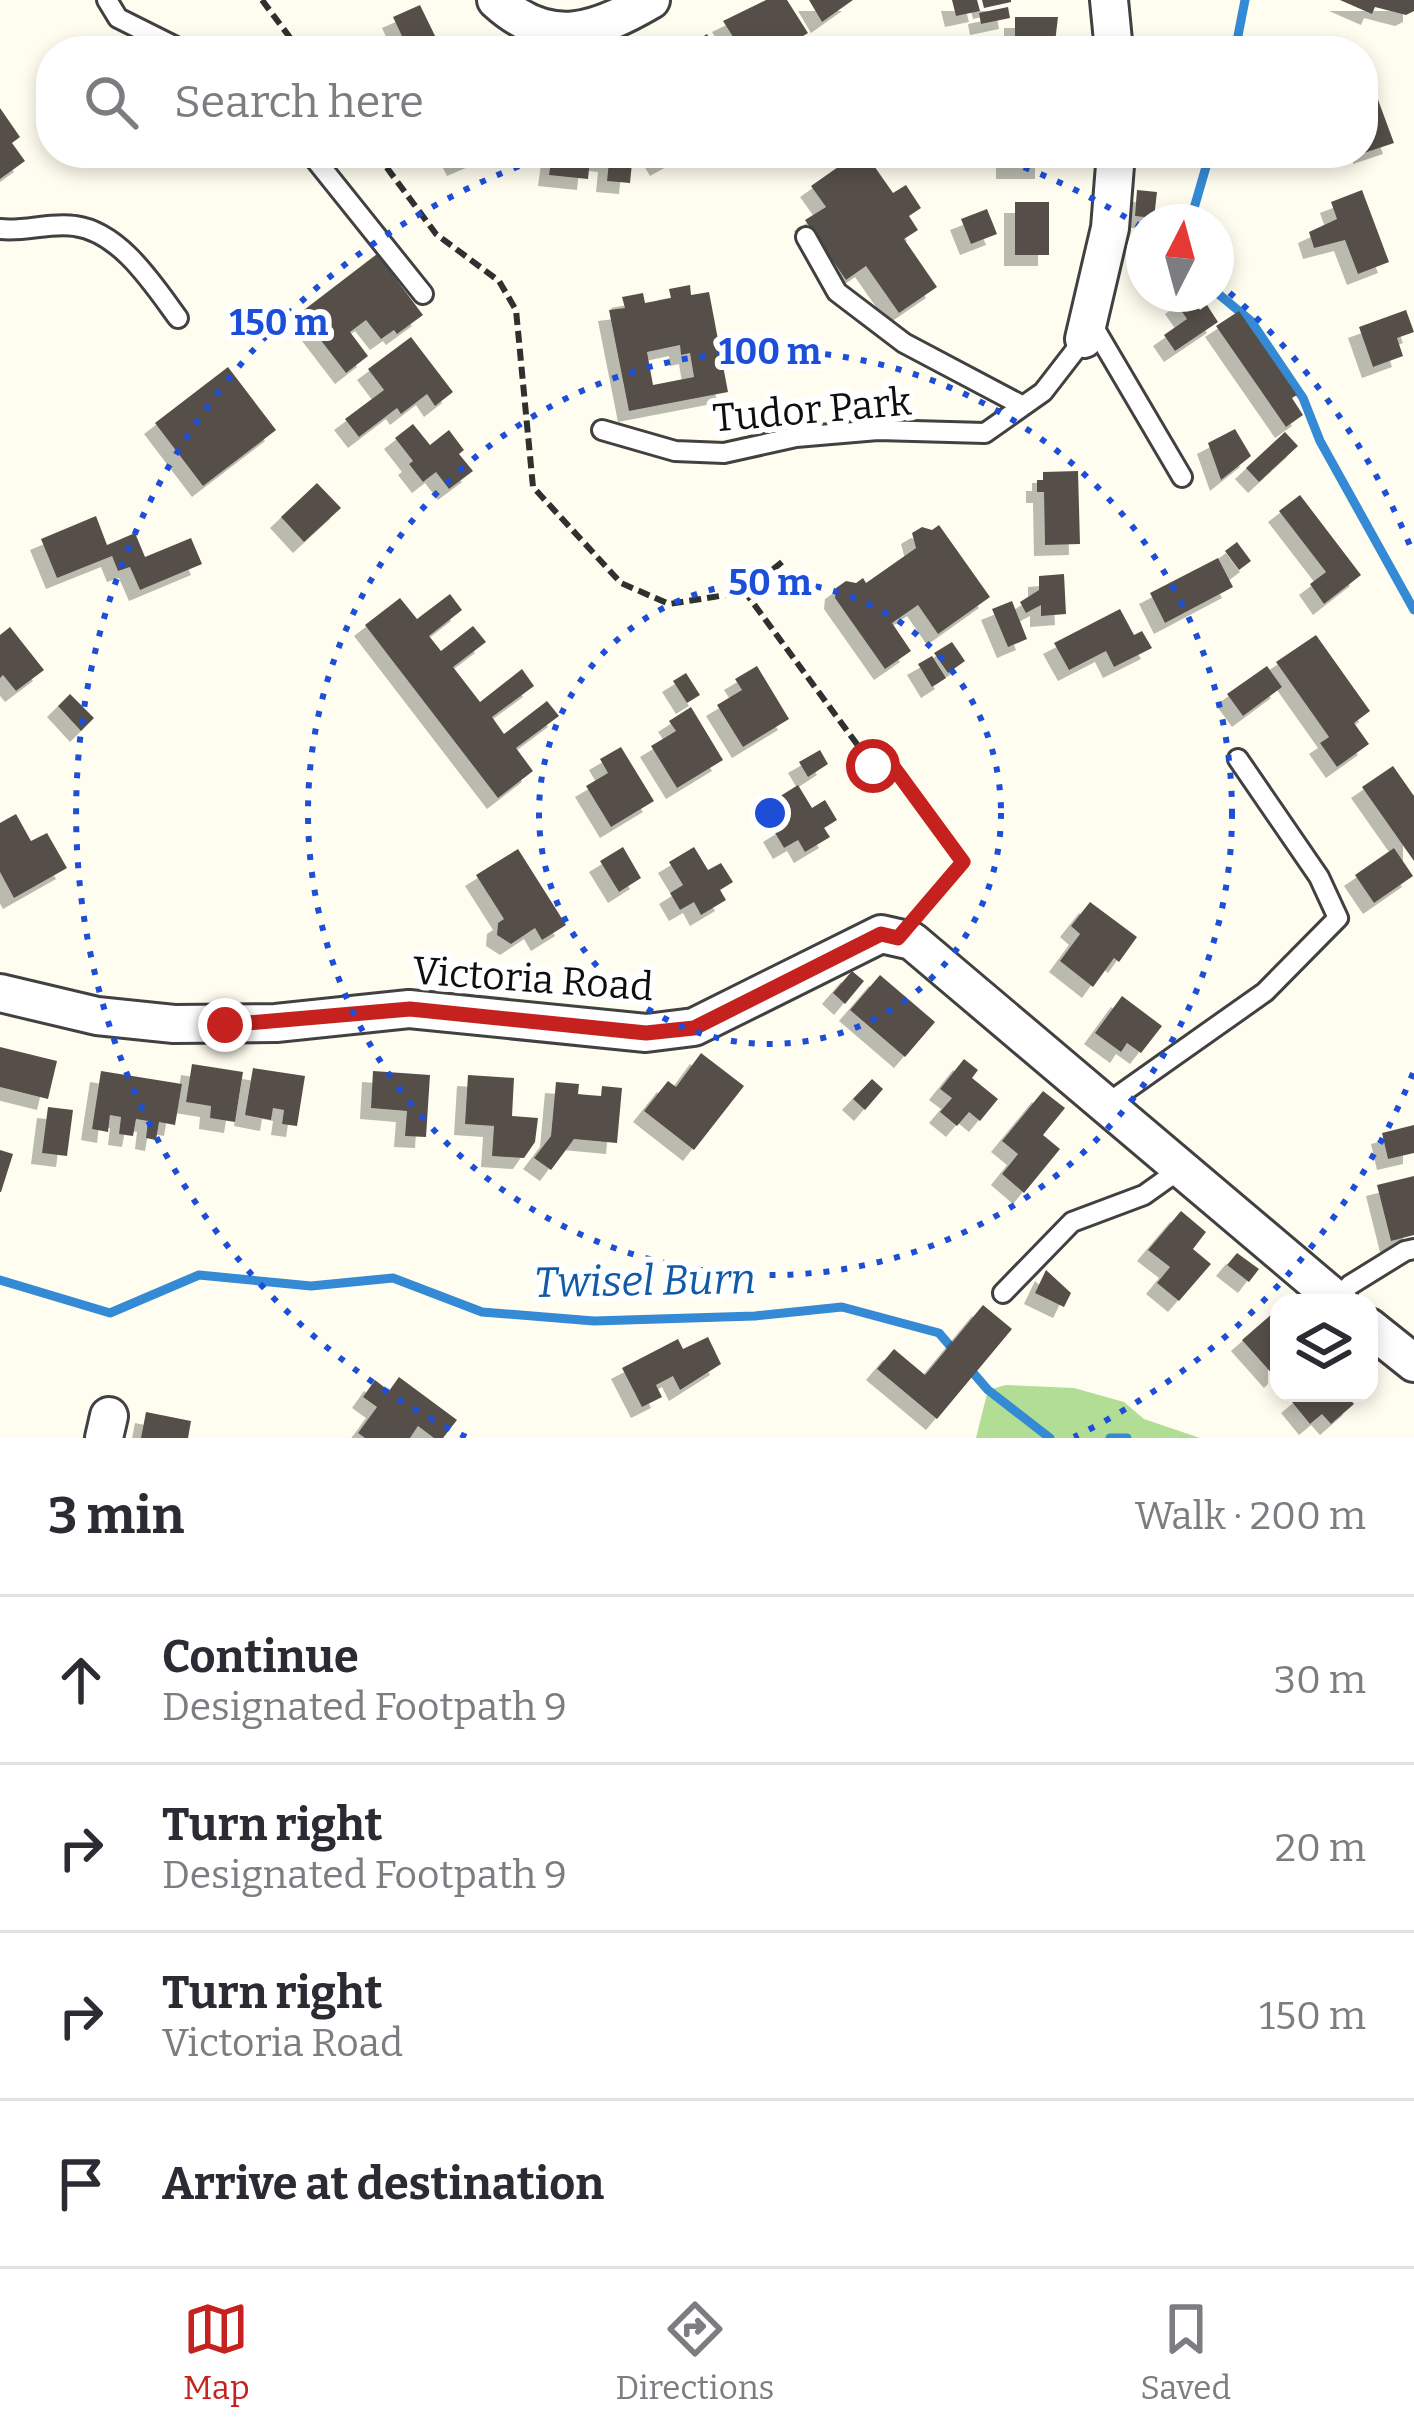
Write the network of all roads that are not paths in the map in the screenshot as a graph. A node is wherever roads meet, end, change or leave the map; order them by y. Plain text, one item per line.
1 (107, 0) edge
2 (496, 0) edge
3 (651, 0) edge
4 (1109, 0) edge
5 (154, 36) edge
6 (1113, 36) edge
7 (322, 168) edge
8 (1115, 168) edge
9 (0, 230) edge
10 (806, 237) dead end
11 (423, 294) dead end
12 (178, 318) dead end
13 (1086, 330) junction
14 (1023, 406) junction
15 (602, 430) dead end
16 (1181, 477) dead end
17 (1238, 759) dead end
18 (0, 992) edge
19 (1105, 1105) junction
20 (1179, 1170) junction
21 (1414, 1249) edge
22 (1003, 1293) dead end
23 (1330, 1294) edge
24 (1343, 1294) edge
25 (1378, 1334) edge
26 (1414, 1363) edge

1 - 5 lane
2 - 3 street
4 - 6 street
7 - 11 lane
8 - 13 street
9 - 12 lane
10 - 14 lane, Tudor Park
13 - 14 lane, Tudor Park
13 - 16 lane
14 - 15 lane, Tudor Park
17 - 19 lane
18 - 19 street, Victoria Road
19 - 20 street
20 - 22 lane
20 - 23 street
21 - 24 lane
25 - 26 street

